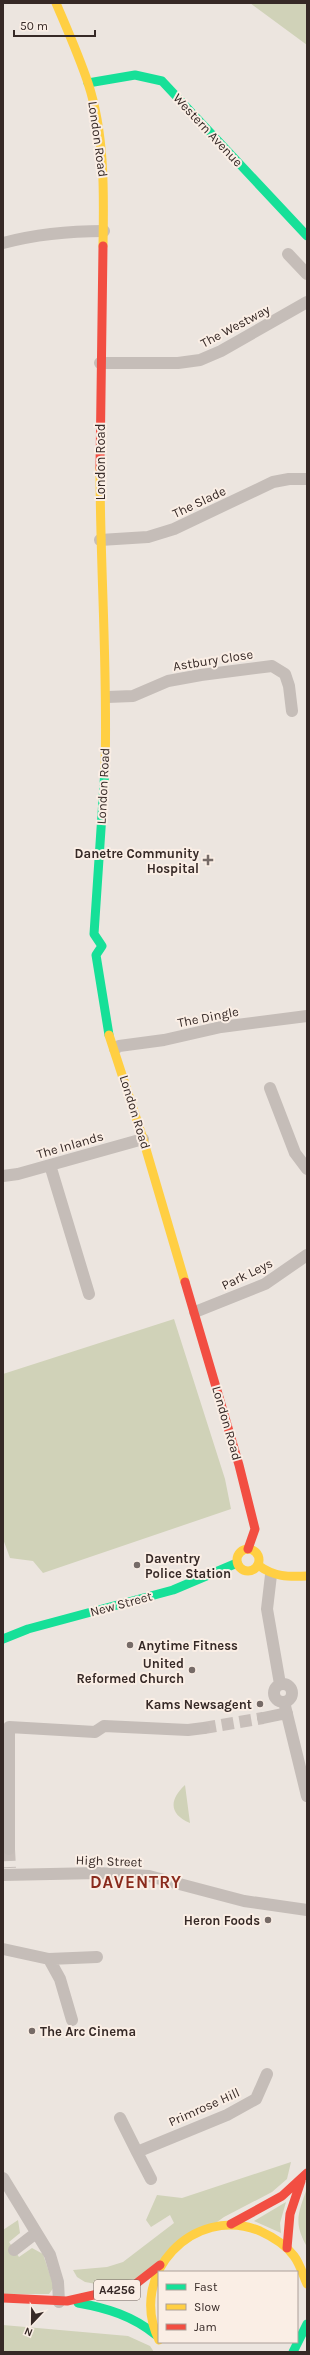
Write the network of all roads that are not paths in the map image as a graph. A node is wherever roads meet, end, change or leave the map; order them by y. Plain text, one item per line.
1 (56, 3) edge
2 (88, 83) junction
3 (104, 231) junction
4 (307, 236) edge
5 (3, 243) edge
6 (288, 254) dead end
7 (307, 274) edge
8 (307, 302) edge
9 (100, 363) junction
10 (307, 479) edge
11 (100, 540) junction
12 (107, 697) junction
13 (292, 711) dead end
14 (307, 1016) edge
15 (114, 1049) junction
16 (270, 1088) dead end
17 (143, 1139) junction
18 (50, 1165) junction
19 (307, 1169) edge
20 (3, 1176) edge
21 (307, 1255) edge
22 (89, 1294) dead end
23 (195, 1312) junction
24 (248, 1549) junction
25 (237, 1563) junction
26 (258, 1565) junction
27 (271, 1575) junction
28 (307, 1576) edge
29 (3, 1639) edge
30 (286, 1708) junction
31 (263, 1718) tunnel mouth
32 (204, 1728) tunnel mouth
33 (307, 1796) edge
34 (9, 1849) tunnel mouth
35 (7, 1873) edge
36 (307, 1910) edge
37 (3, 1949) edge
38 (97, 1957) dead end
39 (48, 1959) junction
40 (72, 2020) dead end
41 (267, 2074) dead end
42 (120, 2118) dead end
43 (138, 2152) junction
44 (307, 2173) edge
45 (3, 2178) edge
46 (150, 2179) dead end
47 (301, 2181) junction
48 (231, 2224) junction
49 (36, 2233) junction
50 (288, 2248) junction
51 (14, 2250) dead end
52 (160, 2265) junction
53 (306, 2278) edge
54 (3, 2298) edge
55 (63, 2301) junction
56 (307, 2324) edge
57 (158, 2334) edge
58 (307, 2339) edge
59 (158, 2340) edge
60 (295, 2350) edge

1 - 2 main road, London Road
2 - 3 main road, London Road
2 - 4 main road, Western Avenue
3 - 5 street
3 - 9 main road, London Road
6 - 7 street
8 - 9 street, The Westway
9 - 11 main road, London Road
10 - 11 street, The Slade
11 - 12 main road, London Road
12 - 13 street, Astbury Close
12 - 15 main road, London Road
14 - 15 street, The Dingle
15 - 17 main road, London Road
16 - 19 street
17 - 18 street, The Inlands
17 - 23 main road, London Road
18 - 20 street, The Inlands
18 - 22 street
21 - 23 street, Park Leys
23 - 24 main road, London Road
24 - 25 main road
24 - 26 main road
25 - 26 main road
25 - 29 main road, New Street
26 - 27 main road
27 - 28 main road
27 - 30 street
30 - 31 street
30 - 33 street
32 - 34 street
35 - 36 street, High Street
37 - 39 street
38 - 39 street
39 - 40 street
41 - 43 street, Primrose Hill
42 - 43 street
43 - 46 street
44 - 47 main road
45 - 49 street
47 - 48 main road
47 - 50 main road
48 - 50 main road
48 - 52 main road
49 - 51 street
49 - 55 street
50 - 53 main road
52 - 55 main road, A4256
52 - 57 main road
54 - 55 main road, A4256
55 - 59 main road, A4256
56 - 60 main road
58 - 60 main road

